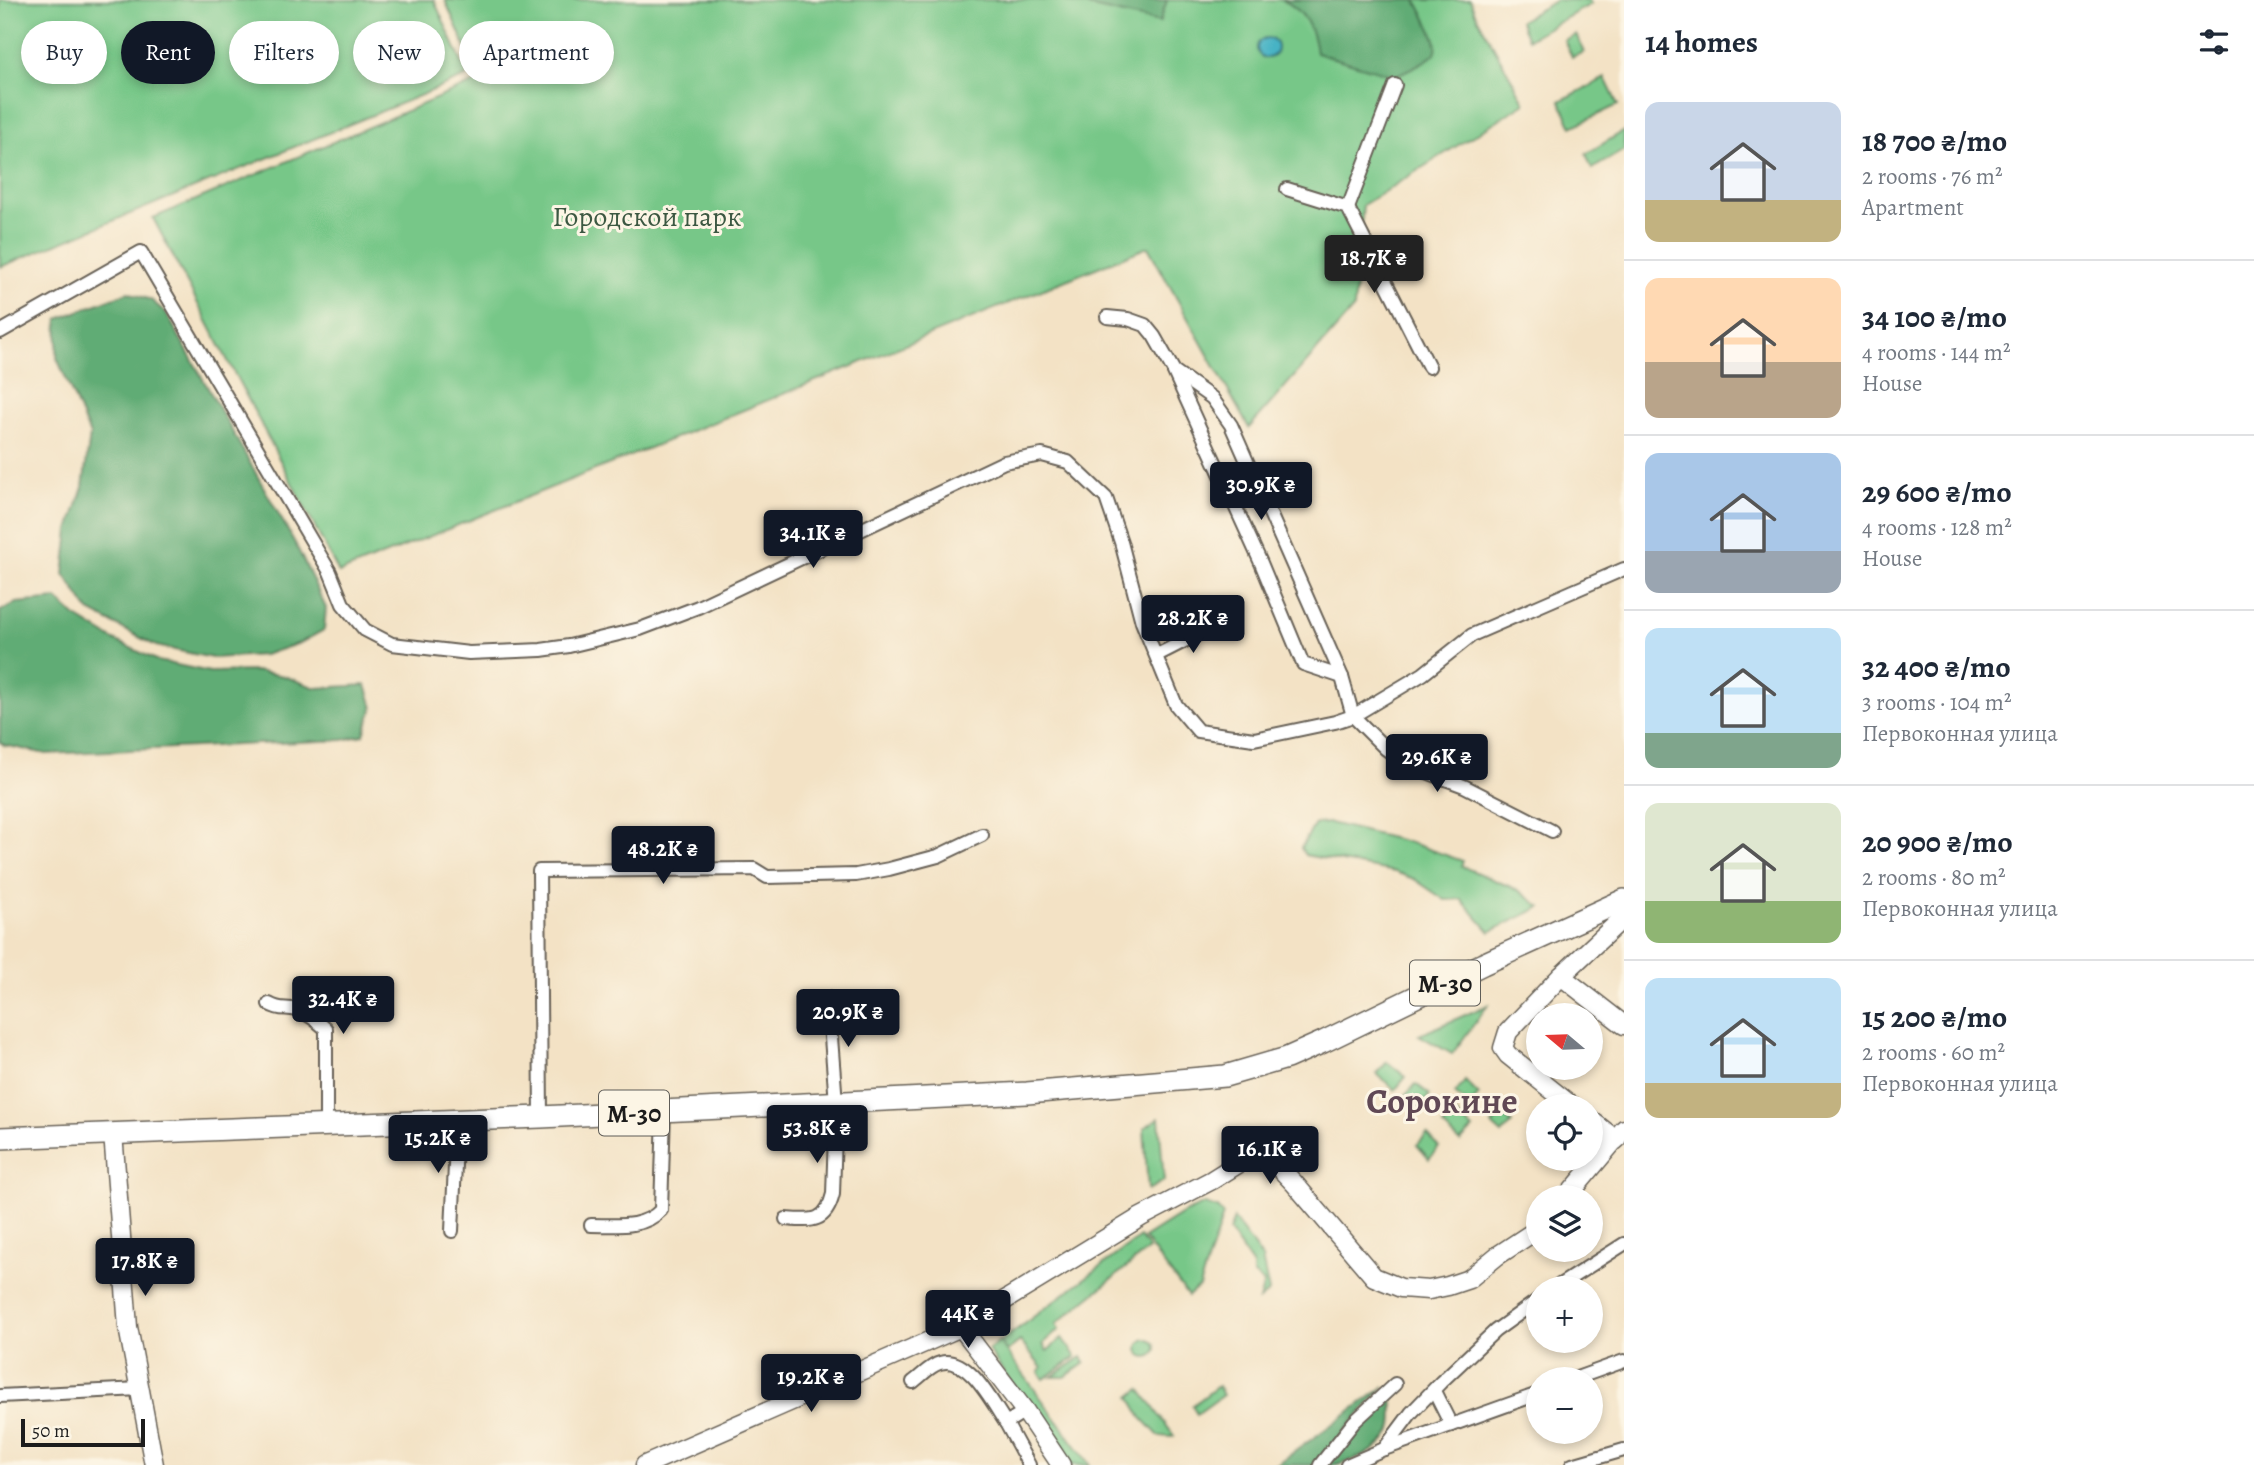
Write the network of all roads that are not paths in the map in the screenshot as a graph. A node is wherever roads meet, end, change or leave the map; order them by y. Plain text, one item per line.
1 (1395, 85) dead end
2 (1287, 189) dead end
3 (1348, 208) junction
4 (1107, 317) dead end
5 (0, 332) edge
6 (1429, 367) dead end
7 (1174, 371) junction
8 (1624, 569) edge
9 (1214, 626) dead end
10 (1157, 655) junction
11 (1342, 677) junction
12 (1353, 716) junction
13 (1552, 831) dead end
14 (982, 835) dead end
15 (1624, 900) edge
16 (1624, 917) edge
17 (1561, 976) junction
18 (828, 998) dead end
19 (269, 1004) dead end
20 (1624, 1025) edge
21 (1556, 1094) edge
22 (836, 1103) junction
23 (664, 1111) junction
24 (541, 1117) junction
25 (457, 1120) junction
26 (326, 1125) junction
27 (1603, 1126) edge
28 (113, 1133) junction
29 (1620, 1134) edge
30 (0, 1139) edge
31 (1577, 1185) edge
32 (786, 1219) dead end
33 (591, 1225) dead end
34 (452, 1231) dead end
35 (1526, 1237) edge
36 (1624, 1244) edge
37 (1574, 1276) edge
38 (1526, 1309) edge
39 (961, 1327) junction
40 (1624, 1361) edge
41 (1603, 1369) edge
42 (912, 1382) dead end
43 (1395, 1384) dead end
44 (139, 1389) junction
45 (1434, 1391) junction
46 (0, 1396) edge
47 (1526, 1398) edge
48 (1025, 1411) junction
49 (1006, 1423) junction
50 (1451, 1425) junction
51 (1384, 1449) junction
52 (1624, 1450) edge
53 (154, 1465) edge
54 (645, 1465) edge
55 (1029, 1465) edge
56 (1061, 1465) edge
57 (1320, 1465) edge
58 (1347, 1465) edge
59 (1572, 1465) edge

1 - 3 street
2 - 3 street
3 - 6 street
4 - 7 street
5 - 10 street
7 - 11 street
7 - 11 street
8 - 12 street
9 - 10 street
10 - 12 street
11 - 12 street
12 - 13 street
14 - 24 street
15 - 22 highway, М-30
16 - 17 main road
17 - 20 main road
17 - 21 main road
18 - 22 street
19 - 26 street
22 - 23 highway, М-30
22 - 32 street
23 - 24 highway, М-30
23 - 33 street
24 - 25 highway, М-30
25 - 26 highway, М-30
25 - 34 street
26 - 28 highway, М-30
27 - 29 main road
28 - 30 highway, М-30
28 - 44 main road
29 - 31 main road
35 - 39 main road
36 - 37 street
38 - 45 street
39 - 48 main road
39 - 54 main road
40 - 41 street
42 - 49 street
43 - 57 street
44 - 46 street
44 - 53 main road
45 - 50 street
45 - 51 street
47 - 50 street
48 - 49 street
48 - 56 main road
49 - 55 street
50 - 51 street
51 - 58 street
52 - 59 street

